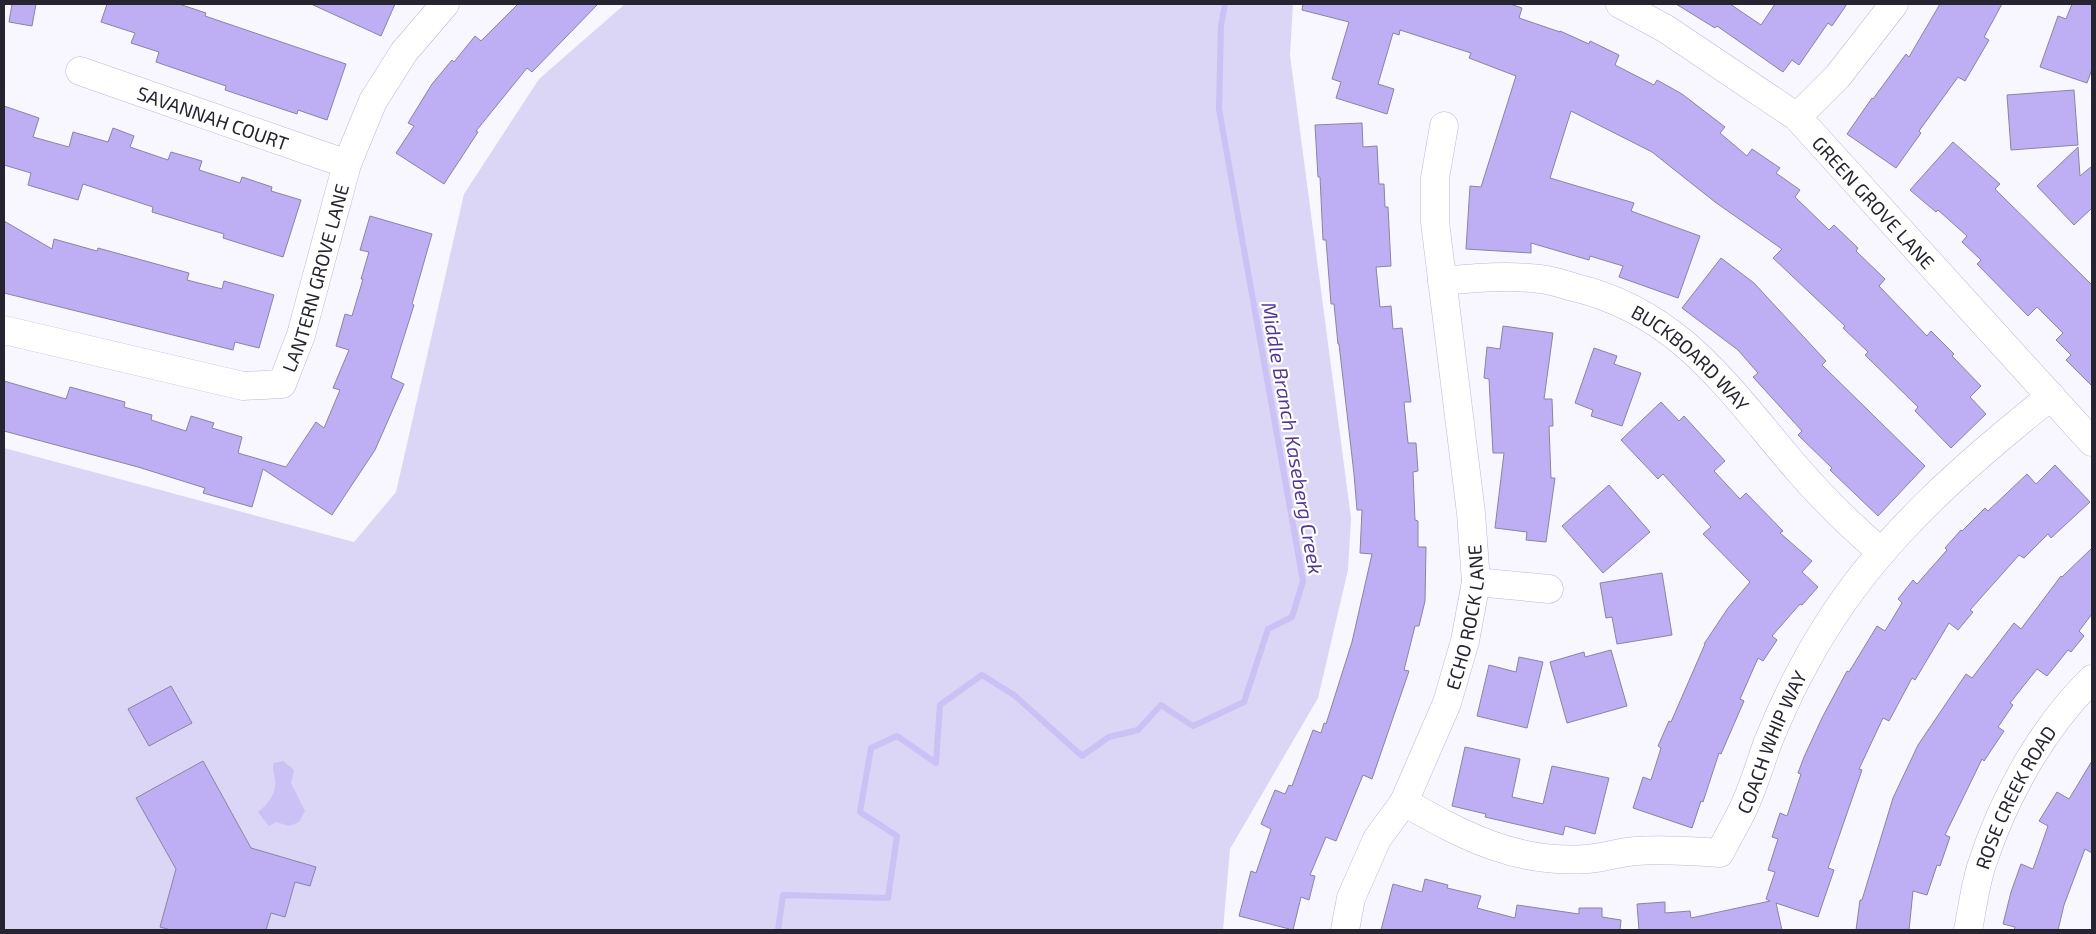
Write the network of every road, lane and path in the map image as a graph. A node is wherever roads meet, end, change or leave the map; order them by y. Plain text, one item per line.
1 (444, 4) edge
2 (1620, 4) edge
3 (1894, 4) edge
4 (80, 70) dead end
5 (1797, 117) junction
6 (1444, 126) dead end
7 (347, 164) junction
8 (1442, 280) junction
9 (4, 330) edge
10 (2051, 396) junction
11 (2092, 442) edge
12 (1881, 552) junction
13 (1476, 582) junction
14 (1550, 589) dead end
15 (2092, 678) edge
16 (1404, 802) junction
17 (1345, 930) edge
18 (1968, 930) edge

1 - 7 street, LANTERN GROVE LANE
2 - 5 street, GREEN GROVE LANE
3 - 5 street
4 - 7 street, SAVANNAH COURT
5 - 10 street, GREEN GROVE LANE
6 - 8 street, ECHO ROCK LANE
7 - 9 street, LANTERN GROVE LANE
8 - 12 street, BUCKBOARD WAY
8 - 13 street, ECHO ROCK LANE
10 - 11 street, GREEN GROVE LANE
10 - 12 street, COACH WHIP WAY
12 - 16 street, COACH WHIP WAY
13 - 14 street
13 - 16 street, ECHO ROCK LANE
15 - 18 street, ROSE CREEK ROAD
16 - 17 street, ECHO ROCK LANE

